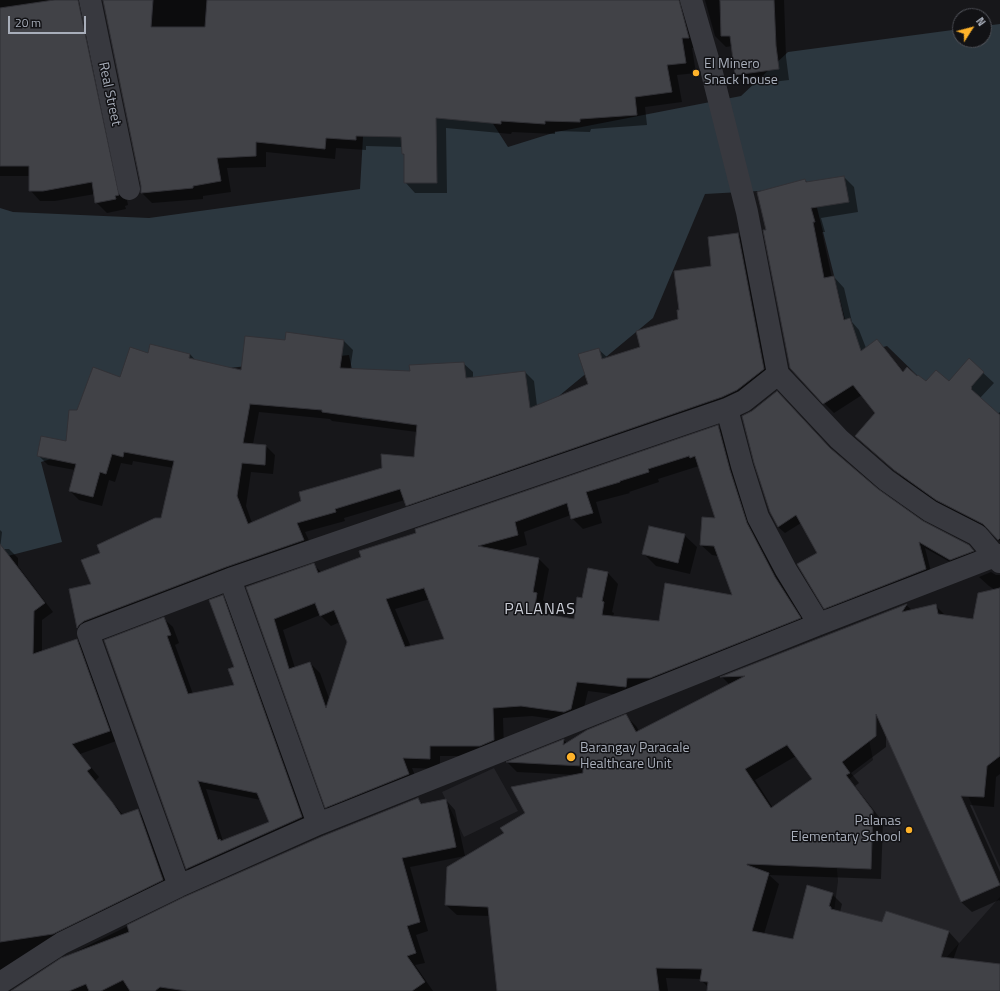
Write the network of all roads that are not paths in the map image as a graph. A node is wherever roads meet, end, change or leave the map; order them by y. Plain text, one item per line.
1 (90, 0) edge
2 (690, 0) edge
3 (129, 189) dead end
4 (778, 374) junction
5 (727, 409) junction
6 (998, 558) edge
7 (230, 579) junction
8 (819, 624) junction
9 (318, 824) junction
10 (179, 886) junction
11 (0, 983) edge

1 - 3 street, Real Street
2 - 4 street
4 - 5 street
4 - 6 street
5 - 7 street
5 - 8 street
6 - 8 street
7 - 9 street
7 - 10 street
8 - 9 street
9 - 10 street
10 - 11 street

